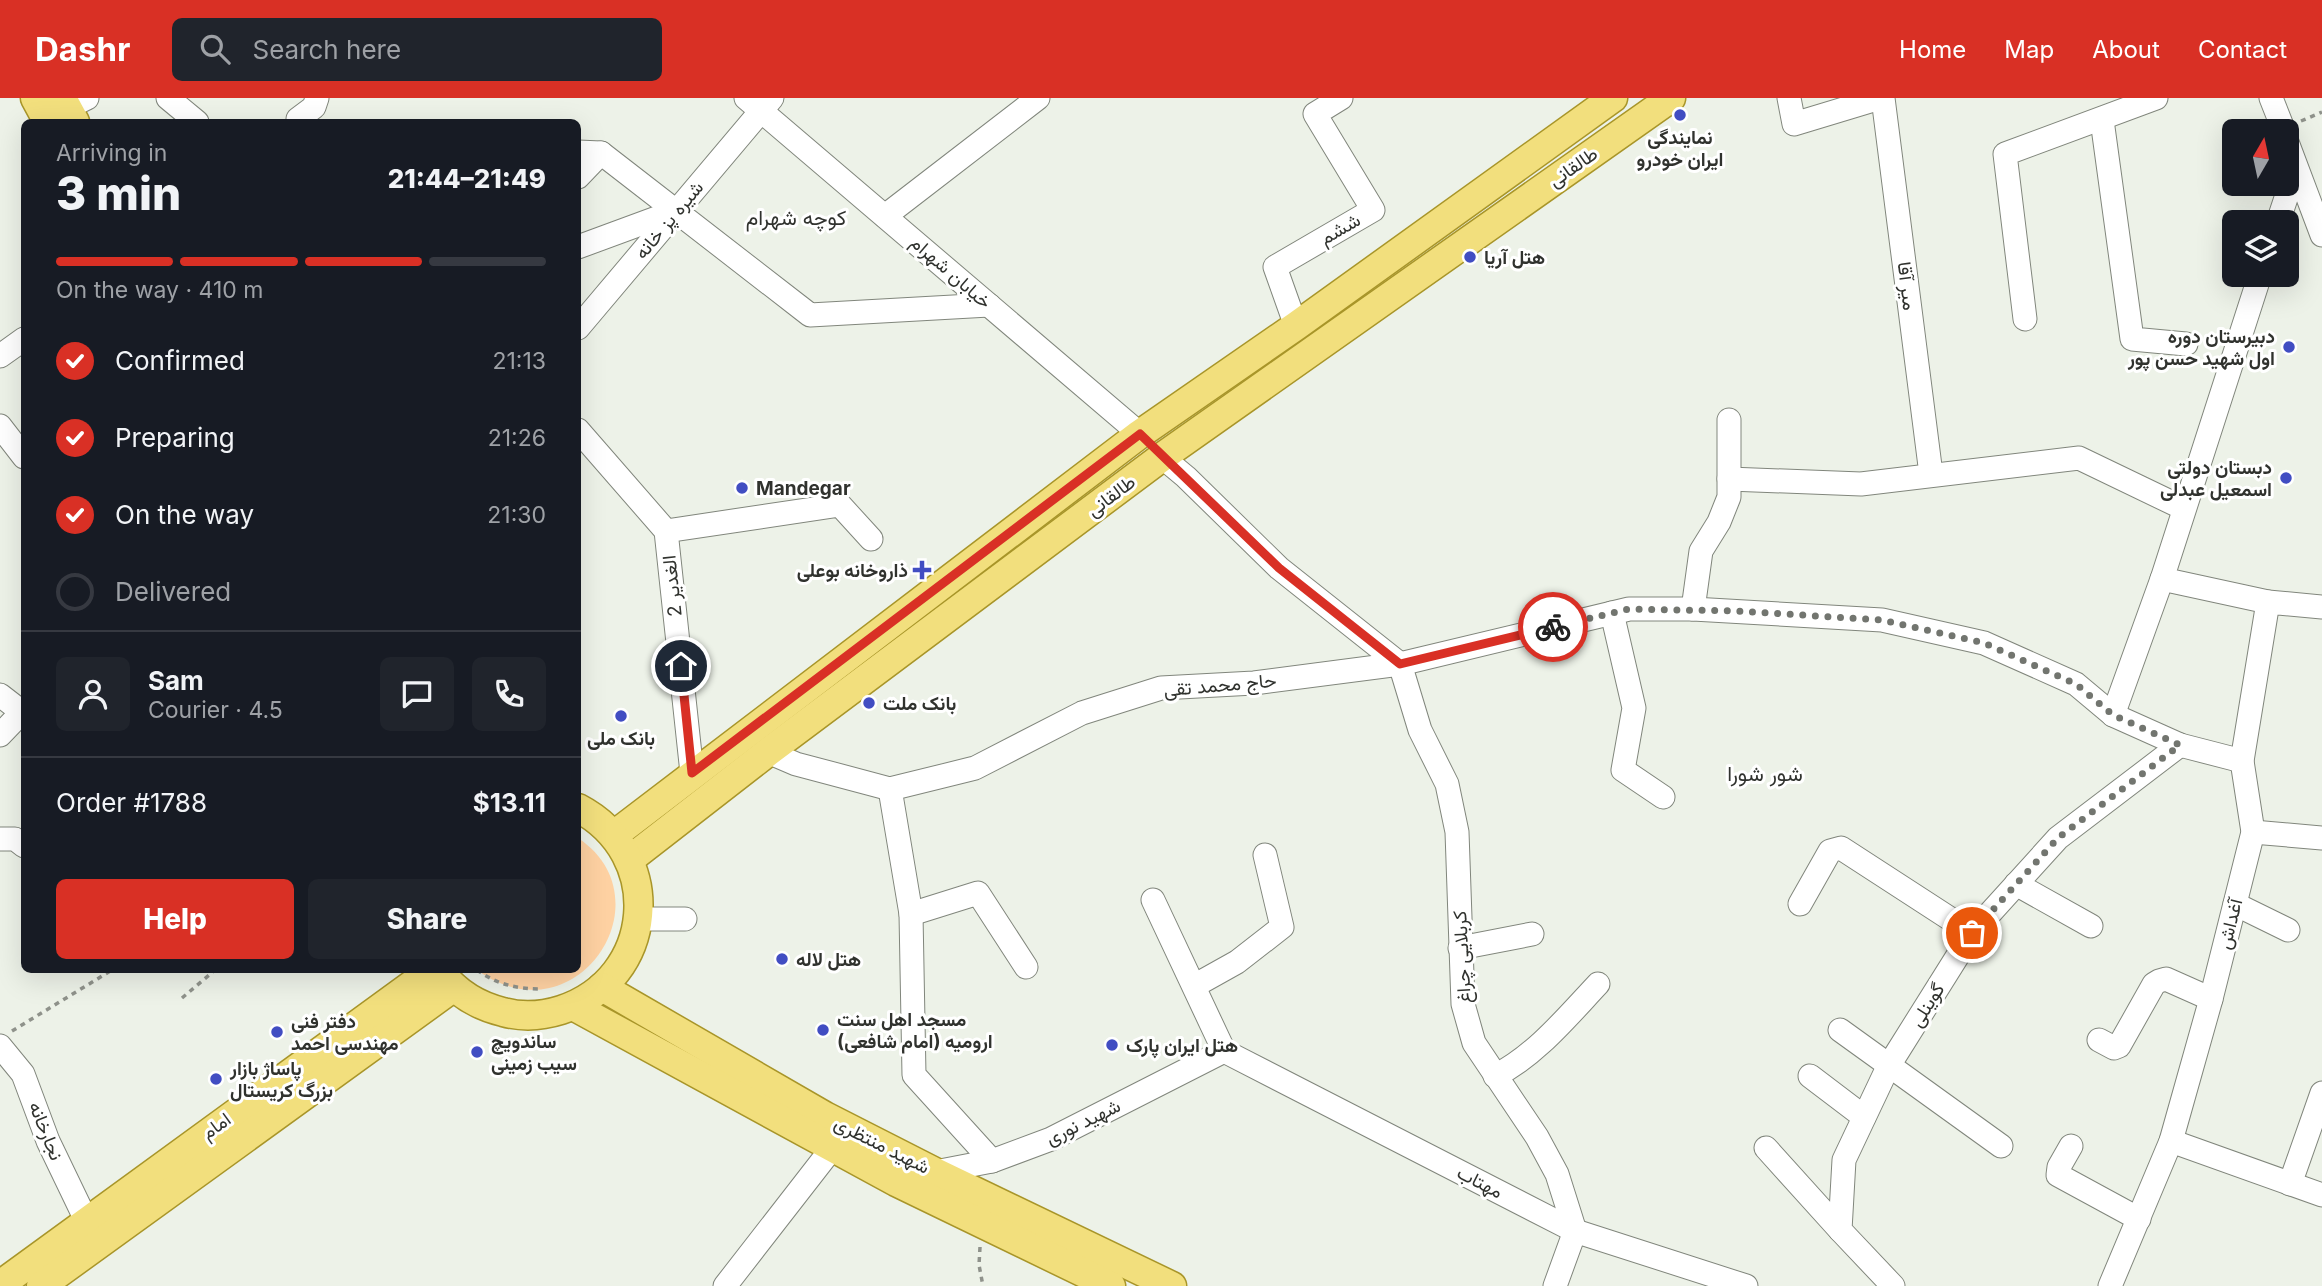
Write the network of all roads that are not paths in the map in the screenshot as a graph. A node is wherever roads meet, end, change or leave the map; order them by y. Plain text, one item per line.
1 (35, 98) edge
2 (168, 98) edge
3 (317, 98) edge
4 (1038, 98) edge
5 (1341, 98) edge
6 (1613, 98) edge
7 (1671, 98) edge
8 (1789, 98) edge
9 (1882, 98) edge
10 (2156, 98) edge
11 (2271, 98) edge
12 (760, 103) edge
13 (2123, 104) edge
14 (68, 110) edge
15 (193, 119) edge
16 (302, 119) edge
17 (2279, 119) edge
18 (2102, 120) junction
19 (581, 152) edge
20 (601, 153) junction
21 (581, 174) edge
22 (2300, 177) edge
23 (676, 211) junction
24 (885, 216) junction
25 (2322, 234) edge
26 (581, 246) edge
27 (2256, 287) edge
28 (989, 305) junction
29 (2025, 319) dead end
30 (581, 324) edge
31 (1296, 326) junction
32 (21, 341) edge
33 (2186, 344) dead end
34 (0, 356) edge
35 (1729, 420) dead end
36 (0, 426) edge
37 (581, 433) edge
38 (1140, 434) junction
39 (21, 453) edge
40 (1162, 457) junction
41 (1931, 474) junction
42 (1729, 479) junction
43 (2183, 508) junction
44 (666, 531) junction
45 (871, 539) dead end
46 (2162, 579) junction
47 (2268, 602) junction
48 (2322, 607) edge
49 (1693, 609) junction
50 (1612, 613) junction
51 (1400, 664) junction
52 (0, 695) edge
53 (21, 710) edge
54 (21, 713) edge
55 (2113, 715) junction
56 (0, 735) edge
57 (2180, 745) junction
58 (768, 752) junction
59 (2242, 761) junction
60 (692, 773) junction
61 (890, 789) junction
62 (1664, 797) dead end
63 (581, 810) edge
64 (2253, 832) junction
65 (614, 835) junction
66 (2322, 838) edge
67 (0, 839) edge
68 (21, 844) edge
69 (1265, 855) dead end
70 (629, 860) junction
71 (2016, 884) junction
72 (1153, 900) dead end
73 (1800, 904) dead end
74 (2235, 904) junction
75 (911, 914) junction
76 (638, 919) junction
77 (685, 919) dead end
78 (2091, 926) dead end
79 (2288, 930) dead end
80 (1972, 933) junction
81 (1532, 934) dead end
82 (1460, 948) junction
83 (1026, 967) dead end
84 (428, 973) edge
85 (446, 978) edge
86 (1598, 984) dead end
87 (1194, 986) junction
88 (602, 987) junction
89 (2211, 999) junction
90 (573, 1006) junction
91 (1840, 1030) dead end
92 (6, 1039) edge
93 (2099, 1040) dead end
94 (1224, 1051) junction
95 (1888, 1067) junction
96 (1494, 1076) junction
97 (1810, 1076) dead end
98 (2322, 1093) edge
99 (1864, 1117) junction
100 (2171, 1141) junction
101 (2001, 1146) dead end
102 (2071, 1146) dead end
103 (833, 1147) junction
104 (1766, 1148) dead end
105 (992, 1161) junction
106 (901, 1170) junction
107 (935, 1172) junction
108 (2290, 1184) junction
109 (2322, 1195) edge
110 (2139, 1219) junction
111 (86, 1220) junction
112 (1840, 1230) junction
113 (1575, 1231) junction
114 (0, 1285) edge
115 (41, 1286) edge
116 (725, 1286) edge
117 (1111, 1286) edge
118 (1172, 1286) edge
119 (1555, 1286) edge
120 (1746, 1286) edge
121 (1893, 1286) edge
122 (2110, 1286) edge

1 - 14 main road
2 - 15 street
3 - 16 street
4 - 24 street
5 - 31 street, ششم
6 - 31 main road, طالقانی
7 - 40 main road, طالقانی
8 - 9 street
9 - 41 street, میر آقا
10 - 13 street
11 - 17 street
12 - 23 street, شیره پز خانه
12 - 24 street, خیابان شهرام
13 - 18 street
18 - 29 street
18 - 33 street
19 - 20 street
20 - 21 street
20 - 23 street
22 - 25 street
23 - 26 street
23 - 28 street
23 - 30 street, شیره پز خانه
24 - 28 street, خیابان شهرام
27 - 43 street
28 - 38 street, خیابان شهرام
31 - 38 main road, طالقانی
32 - 34 street
35 - 42 street
36 - 39 street
37 - 44 street, 2 الغدیر
38 - 40 main road
38 - 60 main road, طالقانی
40 - 51 street
40 - 58 main road, طالقانی
41 - 42 street
41 - 43 street
42 - 49 street
43 - 46 street
44 - 45 street
44 - 60 street, 2 الغدیر
46 - 47 street
46 - 55 street
47 - 48 street
47 - 59 street, آغداش
49 - 50 street, حاج محمد تقی
49 - 55 street, حاج محمد تقی
50 - 51 street, حاج محمد تقی
50 - 62 street
51 - 61 street, حاج محمد تقی
51 - 82 street, کربلایی چراغ
52 - 53 street
54 - 56 street
55 - 57 street, حاج محمد تقی
57 - 59 street, حاج محمد تقی
57 - 71 street, گوینلی
58 - 61 street
58 - 70 main road, طالقانی
59 - 64 street, آغداش
60 - 65 main road, طالقانی
61 - 75 street
63 - 65 main road
64 - 66 street
64 - 74 street, آغداش
65 - 70 main road
67 - 68 street
69 - 87 street
70 - 76 main road
71 - 78 street
71 - 80 street, گوینلی
72 - 87 street
73 - 80 street
74 - 79 street
74 - 89 street, آغداش
75 - 83 street
75 - 105 street
76 - 77 street
76 - 88 main road
80 - 95 street, گوینلی
81 - 82 street
82 - 96 street, کربلایی چراغ
84 - 111 main road, امام
85 - 90 main road
85 - 115 main road, امام
86 - 96 street
87 - 94 street
88 - 90 main road
88 - 106 main road, شهید منتظری
89 - 93 street
89 - 100 street, آغداش
90 - 103 main road, شهید منتظری
91 - 95 street
92 - 111 street, نجارخانه
94 - 105 street, شهید نوری
94 - 113 street, مهتاب
95 - 99 street, گوینلی
95 - 101 street
96 - 113 street, کربلایی چراغ
97 - 99 street
98 - 108 street
99 - 112 street, گوینلی
100 - 108 street
100 - 110 street, آغداش
102 - 110 street
103 - 106 main road, شهید منتظری
103 - 116 street
104 - 112 street
105 - 107 street, شهید نوری
106 - 107 main road, شهید منتظری
106 - 117 main road, شهید منتظری
107 - 118 main road, شهید منتظری
108 - 109 street
110 - 122 street, آغداش
111 - 114 main road, امام
112 - 121 street
113 - 119 street
113 - 120 street, مهتاب

